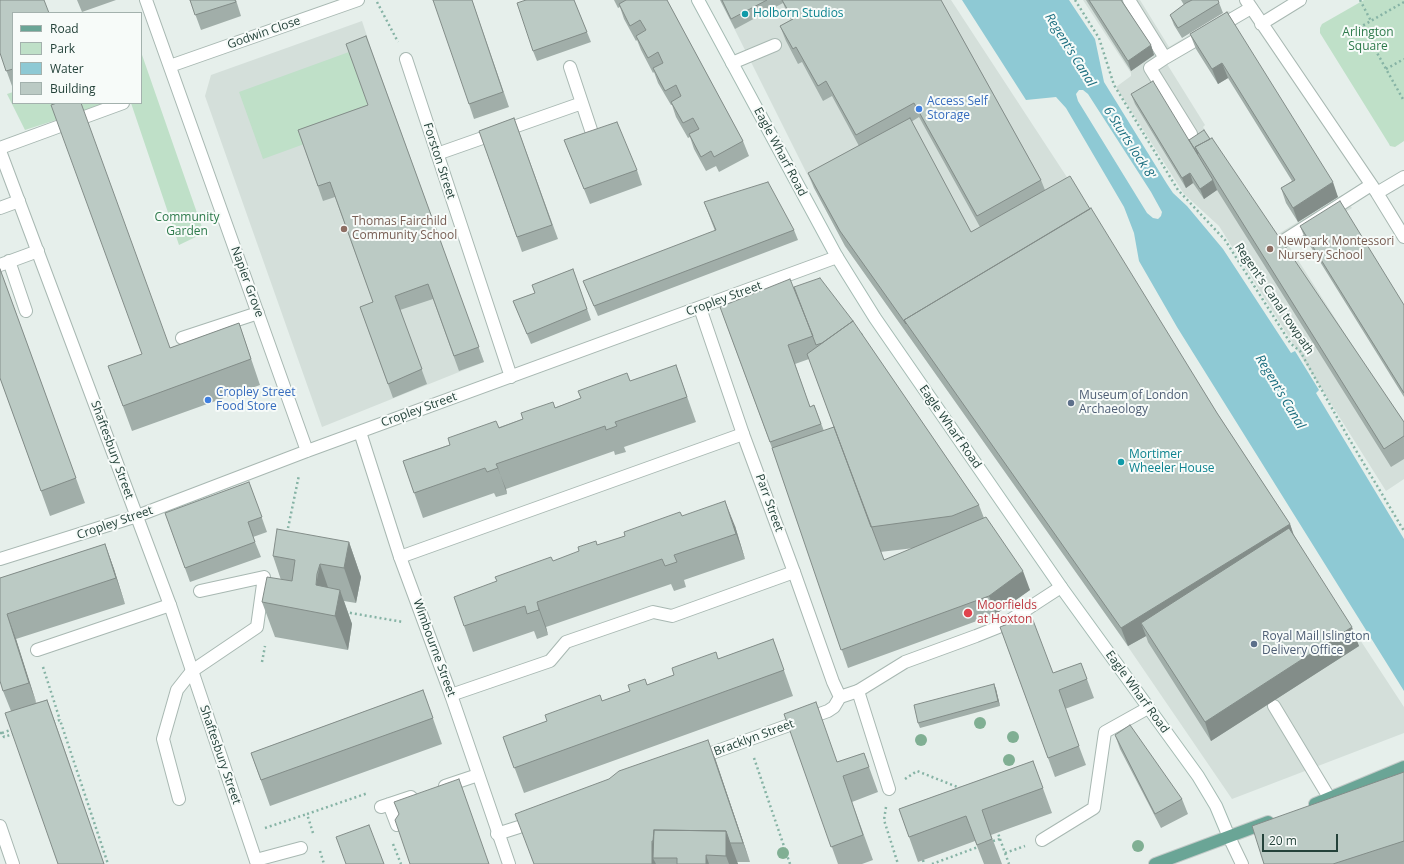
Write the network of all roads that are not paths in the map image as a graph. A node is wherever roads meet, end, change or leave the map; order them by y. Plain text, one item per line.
1 (146, 0) edge
2 (358, 0) edge
3 (698, 0) edge
4 (1129, 0) edge
5 (1300, 0) edge
6 (1248, 4) edge
7 (1261, 24) junction
8 (775, 45) dead end
9 (1165, 58) junction
10 (406, 59) road end
11 (732, 63) junction
12 (170, 66) junction
13 (570, 67) dead end
14 (582, 103) junction
15 (120, 104) edge
16 (1191, 134) dead end
17 (594, 136) edge
18 (0, 148) edge
19 (0, 151) edge
20 (437, 154) junction
21 (1404, 177) edge
22 (1374, 189) junction
23 (19, 201) junction
24 (0, 208) edge
25 (1404, 237) edge
26 (1280, 243) edge
27 (38, 251) junction
28 (837, 257) junction
29 (4, 263) edge
30 (700, 308) junction
31 (26, 311) dead end
32 (258, 313) junction
33 (182, 338) dead end
34 (511, 377) junction
35 (360, 432) junction
36 (743, 434) junction
37 (305, 452) junction
38 (137, 516) junction
39 (400, 557) junction
40 (0, 559) edge
41 (794, 572) junction
42 (1061, 588) junction
43 (200, 592) dead end
44 (170, 605) junction
45 (37, 650) road end
46 (192, 671) junction
47 (858, 691) junction
48 (451, 695) junction
49 (840, 697) junction
50 (1274, 706) dead end
51 (1148, 708) junction
52 (690, 761) edge
53 (1404, 767) edge
54 (478, 775) junction
55 (889, 789) road end
56 (434, 790) edge
57 (419, 795) edge
58 (179, 799) dead end
59 (1330, 799) junction
60 (1304, 808) edge
61 (1277, 819) edge
62 (534, 822) edge
63 (397, 825) edge
64 (0, 826) edge
65 (498, 834) junction
66 (1229, 837) junction
67 (1042, 840) dead end
68 (301, 848) dead end
69 (256, 862) edge
70 (13, 864) edge
71 (509, 864) edge
72 (1155, 864) edge
73 (1242, 864) edge

1 - 12 street, Napier Grove
2 - 12 street, Godwin Close
3 - 11 street, Eagle Wharf Road
4 - 9 street
5 - 7 street
6 - 7 street
6 - 9 street
7 - 22 street
8 - 11 street
9 - 16 street
10 - 20 street, Forston Street
11 - 28 street, Eagle Wharf Road
12 - 32 street, Napier Grove
13 - 14 street
14 - 17 street
14 - 20 street
15 - 18 street
19 - 23 street, Shaftesbury Street
20 - 34 street, Forston Street
21 - 22 street
22 - 25 street
22 - 26 street
23 - 24 street
23 - 27 street, Shaftesbury Street
27 - 29 street
27 - 38 street, Shaftesbury Street
28 - 30 street, Cropley Street
28 - 42 street, Eagle Wharf Road
29 - 31 street
30 - 34 street, Cropley Street
30 - 36 street, Parr Street
32 - 33 street
32 - 37 street, Napier Grove
34 - 35 street, Cropley Street
35 - 37 street, Cropley Street
35 - 39 street, Wimbourne Street
36 - 39 street
36 - 41 street, Parr Street
37 - 38 street, Cropley Street
38 - 40 street, Cropley Street
38 - 44 street, Shaftesbury Street
39 - 48 street, Wimbourne Street
41 - 48 street
41 - 49 street, Parr Street
42 - 47 street, Bracklyn Street
42 - 51 street, Eagle Wharf Road
43 - 46 street
44 - 45 street
44 - 46 street, Shaftesbury Street
46 - 58 street
46 - 69 street, Shaftesbury Street
47 - 49 street, Bracklyn Street
47 - 55 street
48 - 54 street, Wimbourne Street
49 - 52 street, Bracklyn Street
50 - 59 street
51 - 66 street, Eagle Wharf Road
51 - 67 street
53 - 59 main road
54 - 56 street
54 - 65 street, Wimbourne Street
57 - 63 street
59 - 60 main road
61 - 66 main road
62 - 65 street
64 - 70 street
65 - 71 street, Wimbourne Street
66 - 72 main road
66 - 73 street, Eagle Wharf Road
68 - 69 street

